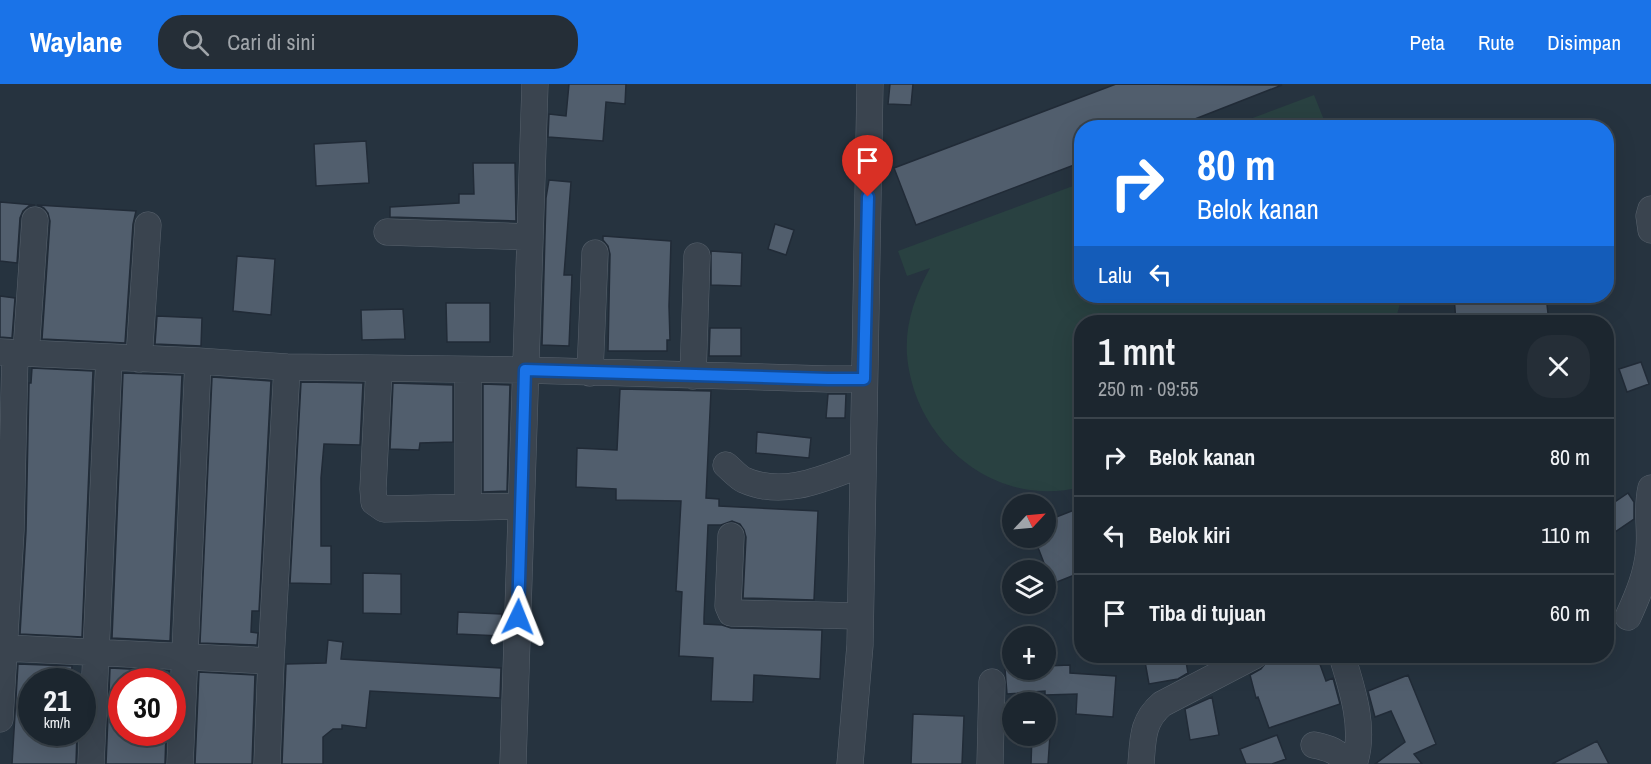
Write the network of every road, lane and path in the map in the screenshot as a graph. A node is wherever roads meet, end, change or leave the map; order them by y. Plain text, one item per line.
1 (535, 84) edge
2 (870, 84) edge
3 (1651, 209) edge
4 (35, 220) dead end
5 (148, 225) dead end
6 (1651, 230) edge
7 (387, 232) dead end
8 (530, 237) junction
9 (595, 253) dead end
10 (698, 256) dead end
11 (14, 353) edge
12 (109, 358) junction
13 (139, 359) junction
14 (198, 361) junction
15 (286, 367) junction
16 (379, 369) junction
17 (468, 370) junction
18 (525, 370) junction
19 (590, 373) junction
20 (693, 376) junction
21 (864, 379) junction
22 (862, 464) junction
23 (726, 465) dead end
24 (1651, 488) edge
25 (521, 506) junction
26 (468, 507) junction
27 (731, 536) dead end
28 (5, 541) edge
29 (860, 616) junction
30 (1628, 617) dead end
31 (6, 648) junction
32 (95, 652) junction
33 (183, 658) junction
34 (271, 661) junction
35 (1241, 663) edge
36 (1344, 663) edge
37 (992, 682) dead end
38 (0, 719) edge
39 (1314, 745) dead end
40 (91, 764) edge
41 (180, 764) edge
42 (267, 764) edge
43 (513, 764) edge
44 (850, 764) edge
45 (990, 764) edge
46 (1141, 764) edge
47 (1348, 764) edge
48 (1354, 764) edge

1 - 8 street
2 - 21 street
3 - 6 street
4 - 11 street
5 - 13 street
7 - 8 street
8 - 18 street
9 - 19 street
10 - 20 street
11 - 12 street
11 - 28 street
12 - 13 street
12 - 32 street
13 - 14 street
14 - 15 street
14 - 33 street
15 - 16 street
15 - 34 street
16 - 17 street
16 - 26 street
17 - 18 street
17 - 26 street
18 - 19 street
18 - 25 street
19 - 20 street
20 - 21 street
21 - 22 street
22 - 23 street
22 - 29 street
24 - 30 street
25 - 26 street
25 - 43 street
27 - 29 street
28 - 31 street
29 - 44 street
31 - 32 street
31 - 38 street
32 - 33 street
32 - 40 street
33 - 34 street
33 - 41 street
34 - 42 street
35 - 46 street
36 - 48 street
37 - 45 street
39 - 47 street

